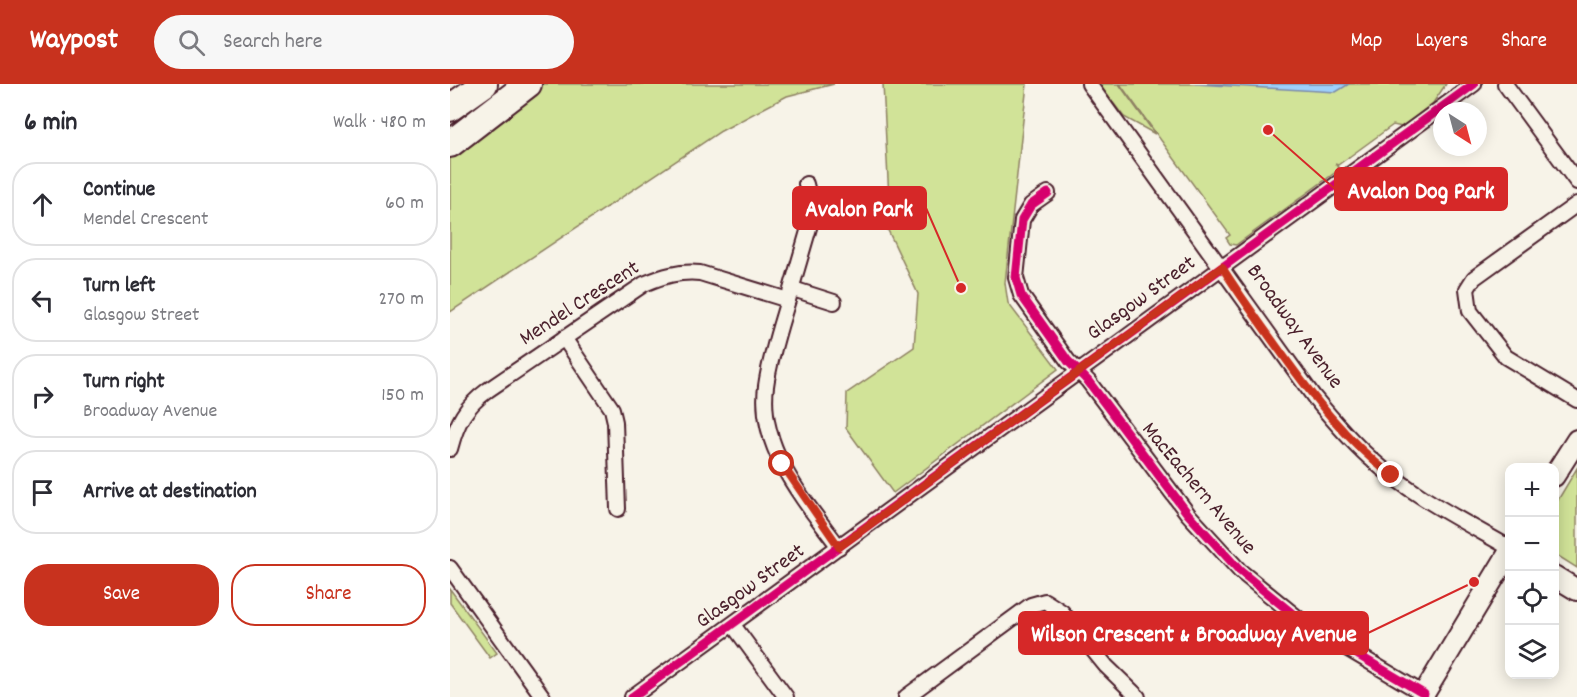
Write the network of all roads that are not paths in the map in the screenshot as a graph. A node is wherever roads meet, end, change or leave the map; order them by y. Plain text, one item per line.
1 (484, 84) edge
2 (528, 84) edge
3 (1089, 84) edge
4 (1474, 84) edge
5 (1505, 84) edge
6 (450, 108) edge
7 (450, 144) edge
8 (1577, 182) edge
9 (806, 184) dead end
10 (1048, 193) dead end
11 (1577, 204) edge
12 (1222, 267) junction
13 (791, 294) junction
14 (834, 302) dead end
15 (564, 338) junction
16 (1078, 373) junction
17 (1577, 400) edge
18 (1577, 440) edge
19 (450, 449) edge
20 (1559, 468) edge
21 (618, 509) dead end
22 (839, 547) junction
23 (1505, 548) edge
24 (1505, 557) edge
25 (450, 568) edge
26 (1559, 579) edge
27 (1577, 590) edge
28 (733, 625) junction
29 (1423, 696) edge
30 (543, 697) edge
31 (632, 697) edge
32 (786, 697) edge
33 (906, 697) edge
34 (1138, 697) edge

1 - 6 highway
2 - 7 highway
3 - 12 street, Broadway Avenue
4 - 12 street, Glasgow Street
5 - 8 street
9 - 13 street
10 - 16 street, MacEachern Avenue
11 - 17 street
12 - 16 street, Glasgow Street
12 - 23 street, Broadway Avenue
13 - 14 street, Mendel Crescent
13 - 15 street, Mendel Crescent
13 - 22 street
15 - 19 street, Mendel Crescent
15 - 21 street
16 - 22 street, Glasgow Street
16 - 29 street, MacEachern Avenue
18 - 20 street
22 - 28 street, Glasgow Street
24 - 29 street
25 - 30 street
26 - 27 street
28 - 31 street, Glasgow Street
28 - 32 street
33 - 34 street

